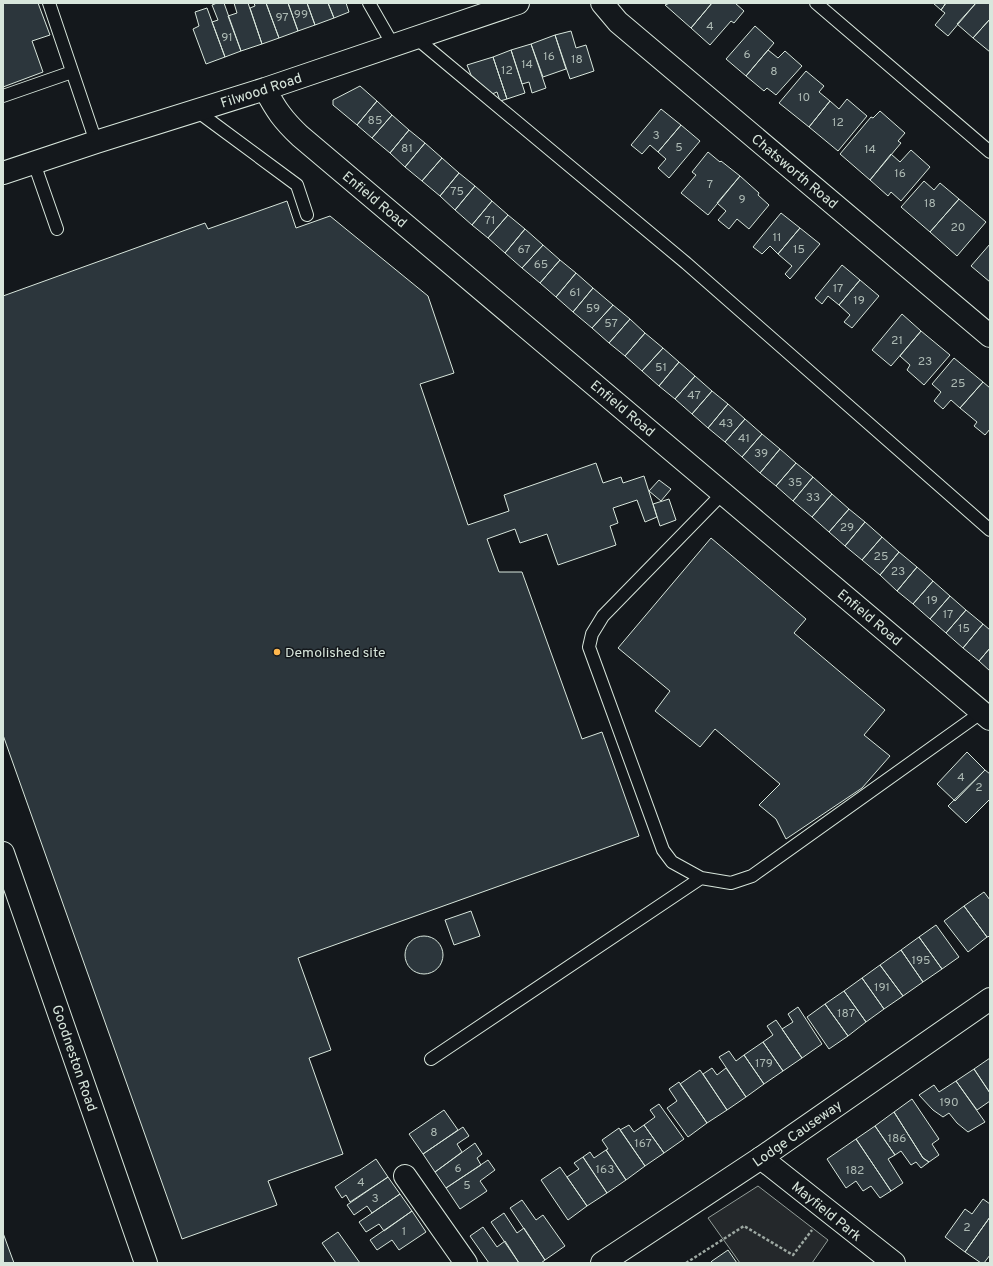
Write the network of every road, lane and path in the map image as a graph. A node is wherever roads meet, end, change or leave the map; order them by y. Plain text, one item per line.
1 (49, 3) edge
2 (369, 3) edge
3 (518, 3) edge
4 (602, 3) edge
5 (816, 3) edge
6 (416, 38) junction
7 (393, 46) junction
8 (72, 72) junction
9 (265, 89) junction
10 (3, 96) edge
11 (197, 111) junction
12 (96, 142) junction
13 (990, 152) edge
14 (34, 163) junction
15 (3, 173) edge
16 (307, 215) dead end
17 (57, 229) dead end
18 (990, 336) edge
19 (723, 493) junction
20 (990, 530) edge
21 (986, 716) edge
22 (3, 853) edge
23 (701, 878) junction
24 (990, 999) edge
25 (431, 1059) dead end
26 (761, 1158) junction
27 (405, 1176) dead end
28 (827, 1211) junction
29 (146, 1263) edge
30 (466, 1263) edge
31 (602, 1263) edge
32 (686, 1263) edge
33 (894, 1263) edge

1 - 8 lane
2 - 7 lane
3 - 6 street, Filwood Road
4 - 18 street, Chatsworth Road
5 - 13 lane
6 - 7 street, Filwood Road
6 - 20 lane
7 - 9 street, Filwood Road
8 - 10 lane
8 - 12 lane
9 - 11 street, Filwood Road
9 - 19 street, Enfield Road
11 - 12 street, Filwood Road
11 - 16 lane
12 - 14 street, Filwood Road
14 - 15 street, Filwood Road
14 - 17 lane
19 - 21 street, Enfield Road
19 - 23 lane
21 - 23 lane
22 - 29 street, Goodneston Road
23 - 25 lane
24 - 26 street, Lodge Causeway
26 - 28 street, Mayfield Park
26 - 31 street, Lodge Causeway
27 - 30 street
28 - 32 path
28 - 33 street, Mayfield Park

